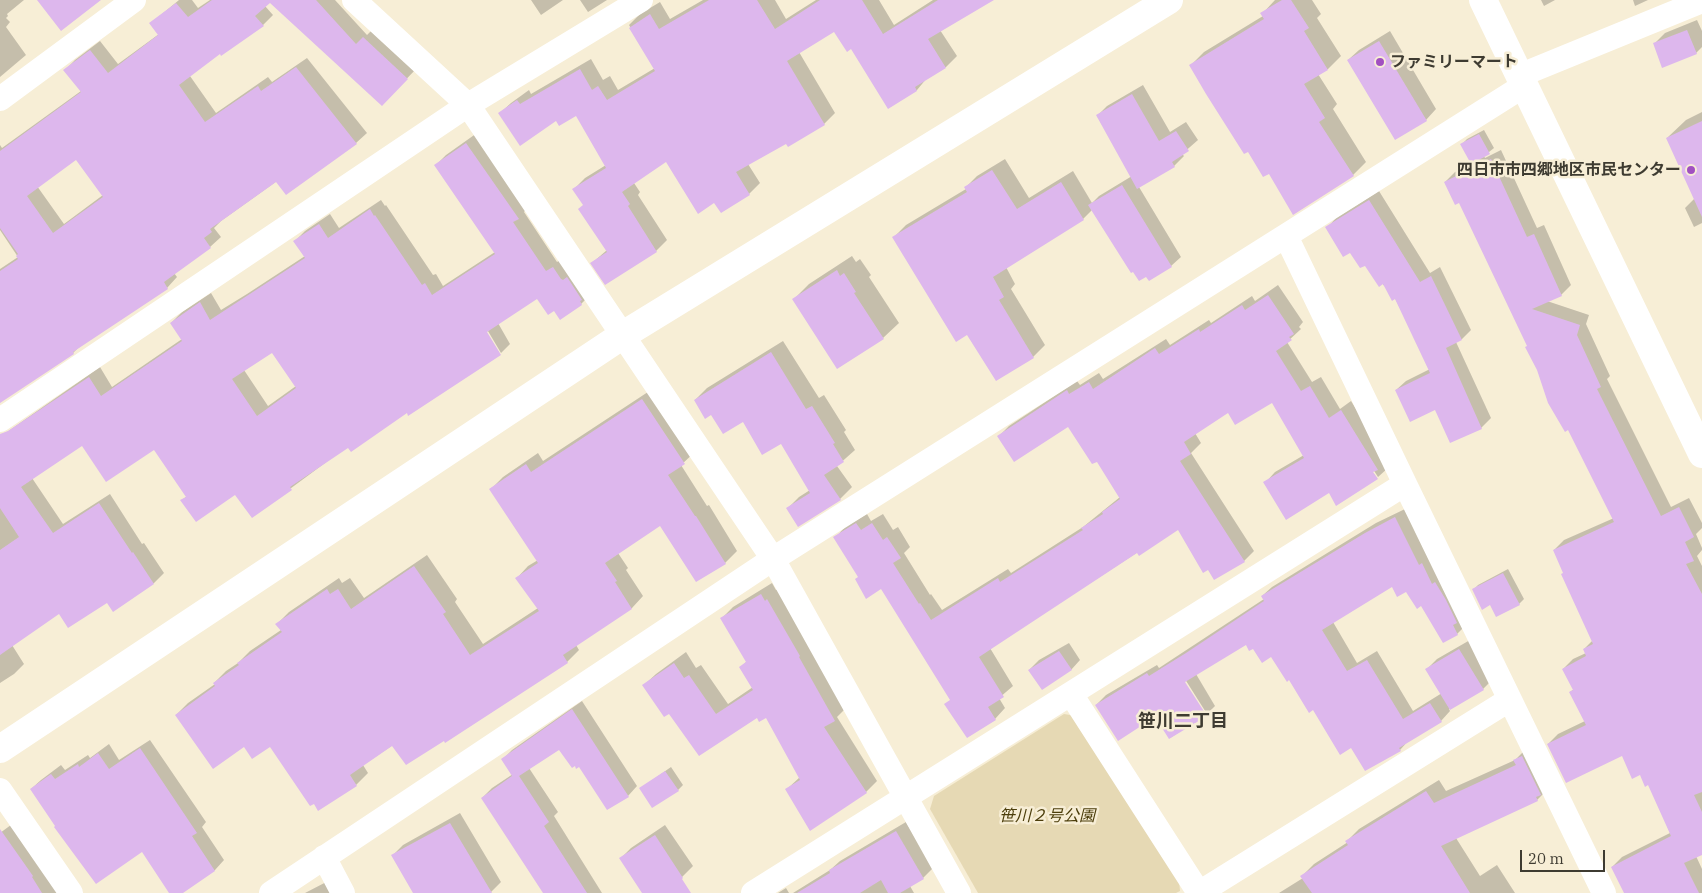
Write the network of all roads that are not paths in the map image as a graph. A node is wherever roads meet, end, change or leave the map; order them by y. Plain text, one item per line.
1 (134, 0) edge
2 (354, 0) edge
3 (641, 0) edge
4 (1169, 0) edge
5 (1483, 0) edge
6 (1702, 1) edge
7 (1523, 80) junction
8 (0, 99) edge
9 (468, 105) junction
10 (1286, 236) junction
11 (622, 335) junction
12 (0, 420) edge
13 (1702, 454) edge
14 (1404, 484) junction
15 (773, 559) junction
16 (1071, 694) junction
17 (1509, 700) junction
18 (0, 749) edge
19 (0, 790) edge
20 (906, 797) junction
21 (324, 857) junction
22 (71, 893) edge
23 (272, 893) edge
24 (343, 893) edge
25 (753, 893) edge
26 (959, 893) edge
27 (1199, 893) edge
28 (1604, 893) edge

1 - 8 street
2 - 9 street
3 - 9 street
4 - 11 street
5 - 7 street
6 - 7 street
7 - 10 street
7 - 13 street
9 - 11 street
9 - 12 street
10 - 14 street
10 - 15 street
11 - 15 street
11 - 18 street
14 - 16 street
14 - 17 street
15 - 20 street
15 - 21 street
16 - 20 street
16 - 27 street
17 - 27 street
17 - 28 street
19 - 22 street
20 - 25 street
20 - 26 street
21 - 23 street
21 - 24 street

